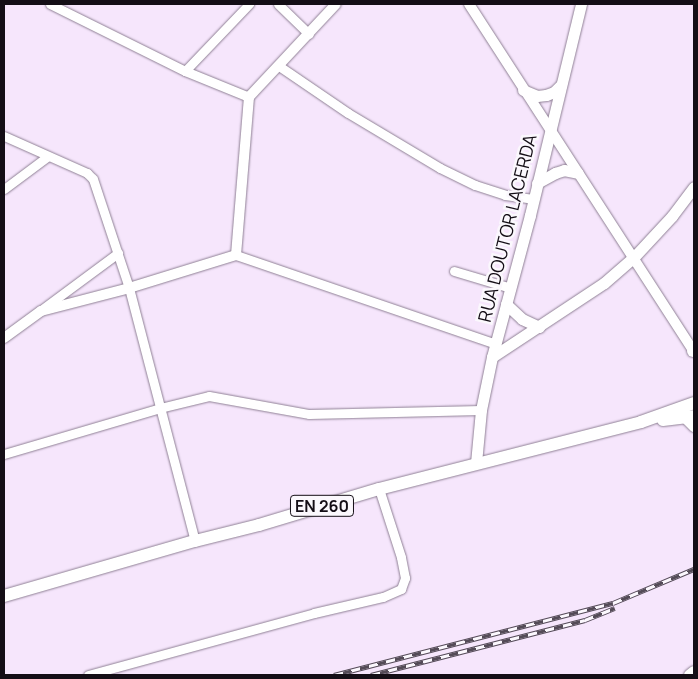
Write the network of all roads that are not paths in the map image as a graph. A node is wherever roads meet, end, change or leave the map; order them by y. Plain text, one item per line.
1 (50, 4) edge
2 (249, 4) edge
3 (278, 4) edge
4 (336, 4) edge
5 (469, 4) edge
6 (580, 4) edge
7 (309, 34) junction
8 (279, 66) junction
9 (185, 71) junction
10 (561, 84) junction
11 (523, 90) junction
12 (249, 98) junction
13 (549, 129) junction
14 (4, 136) edge
15 (47, 157) junction
16 (578, 173) junction
17 (537, 183) junction
18 (694, 187) edge
19 (4, 189) edge
20 (533, 199) junction
21 (118, 253) junction
22 (236, 256) junction
23 (634, 256) junction
24 (454, 271) dead end
25 (129, 288) junction
26 (510, 288) junction
27 (506, 304) junction
28 (41, 310) junction
29 (539, 327) junction
30 (4, 338) edge
31 (496, 344) junction
32 (694, 351) edge
33 (492, 357) junction
34 (694, 403) edge
35 (160, 408) junction
36 (481, 410) junction
37 (689, 417) edge
38 (641, 422) junction
39 (694, 428) edge
40 (4, 454) edge
41 (476, 463) junction
42 (378, 489) junction
43 (195, 541) junction
44 (4, 596) edge
45 (694, 672) edge
46 (88, 675) edge
47 (689, 675) edge

1 - 9 street
2 - 9 street
3 - 7 street
4 - 7 street
5 - 11 street
6 - 10 main road, RUA DOUTOR LACERDA
7 - 8 street
8 - 12 street
8 - 20 street
9 - 12 street
10 - 11 main road
10 - 13 main road, RUA DOUTOR LACERDA
11 - 13 street
12 - 22 street
13 - 16 street
13 - 17 main road, RUA DOUTOR LACERDA
14 - 15 street
15 - 19 street
15 - 21 street
16 - 17 main road
16 - 23 street
17 - 20 main road, RUA DOUTOR LACERDA
18 - 23 main road
20 - 26 main road, RUA DOUTOR LACERDA
21 - 25 street
21 - 28 street
22 - 25 street
22 - 31 street
23 - 29 main road
23 - 32 street
24 - 26 street
25 - 28 street
25 - 35 street
26 - 27 main road, RUA DOUTOR LACERDA
27 - 29 main road
27 - 31 main road, RUA DOUTOR LACERDA
28 - 30 street
29 - 33 main road
31 - 33 main road, RUA DOUTOR LACERDA
33 - 36 main road, RUA DOUTOR LACERDA
34 - 38 main road, EN 260
35 - 36 street
35 - 40 street
35 - 43 street
36 - 41 main road, RUA DOUTOR LACERDA
37 - 38 main road, EN 260
37 - 39 street
38 - 41 main road, EN 260
41 - 42 main road, EN 260
42 - 43 main road, EN 260
42 - 46 street
43 - 44 main road, EN 260
45 - 47 street

